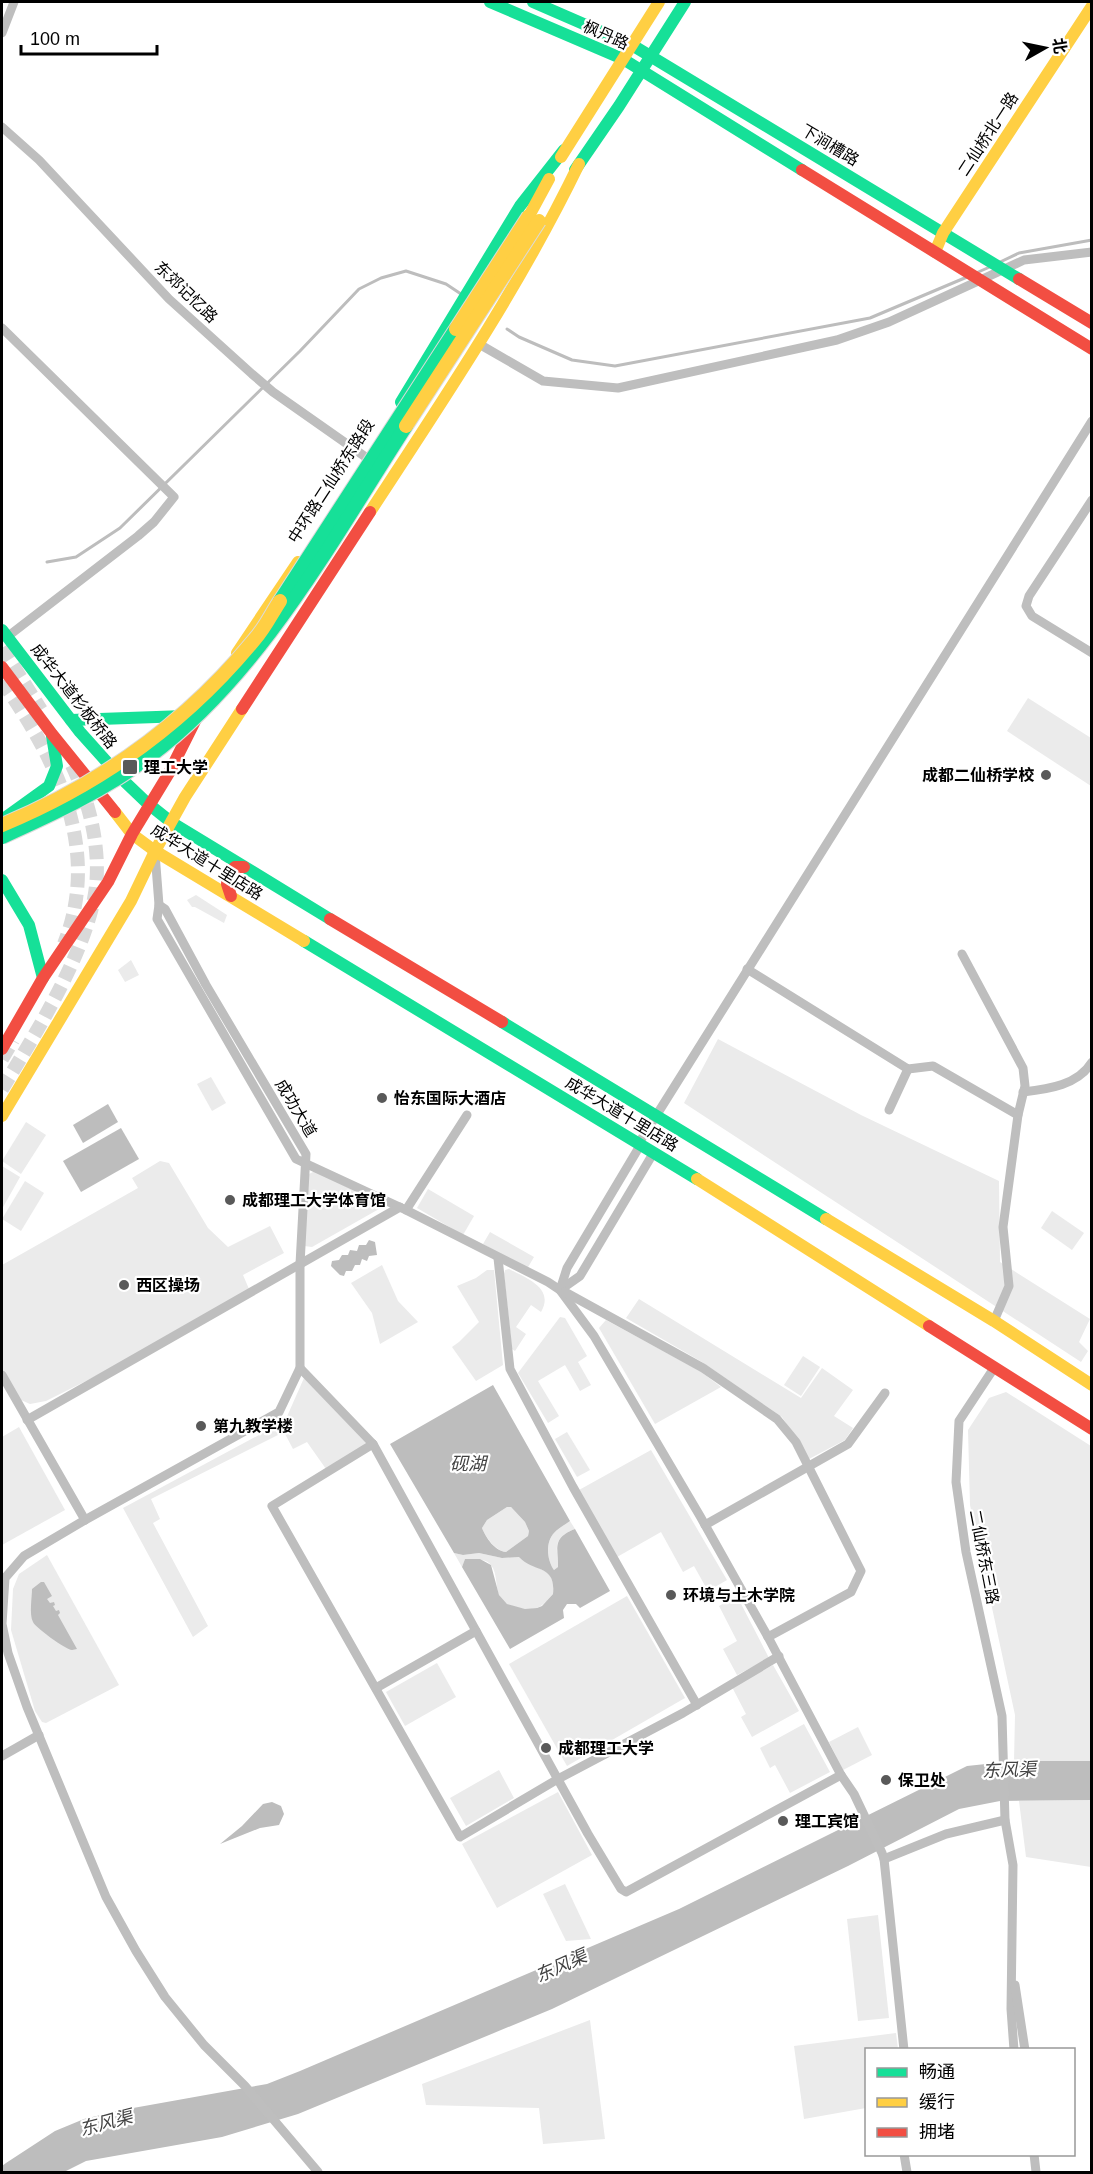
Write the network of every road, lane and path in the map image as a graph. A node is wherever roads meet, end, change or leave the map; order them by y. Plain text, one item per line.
1 (14, 2) edge
2 (490, 2) edge
3 (532, 2) edge
4 (659, 2) edge
5 (685, 2) edge
6 (1092, 6) edge
7 (2, 33) edge
8 (632, 45) junction
9 (651, 56) junction
10 (622, 59) junction
11 (642, 71) junction
12 (2, 127) edge
13 (564, 150) junction
14 (579, 164) junction
15 (534, 219) junction
16 (943, 233) junction
17 (935, 252) junction
18 (1092, 252) edge
19 (997, 266) junction
20 (974, 277) junction
21 (1092, 323) edge
22 (2, 328) edge
23 (479, 344) junction
24 (1092, 349) edge
25 (1092, 421) edge
26 (367, 458) junction
27 (1092, 500) edge
28 (4, 634) edge
29 (1092, 653) edge
30 (2, 667) edge
31 (205, 700) junction
32 (71, 720) junction
33 (52, 734) junction
34 (148, 806) junction
35 (2, 820) edge
36 (171, 822) junction
37 (2, 825) edge
38 (132, 834) junction
39 (2, 837) edge
40 (155, 851) junction
41 (244, 867) junction
42 (2, 880) edge
43 (231, 896) junction
44 (962, 954) dead end
45 (747, 969) junction
46 (43, 978) junction
47 (2, 1049) tunnel mouth
48 (1092, 1062) edge
49 (908, 1069) junction
50 (22, 1083) junction
51 (1023, 1092) junction
52 (2, 1106) edge
53 (889, 1110) dead end
54 (656, 1114) junction
55 (467, 1115) dead end
56 (1018, 1115) junction
57 (2, 1116) edge
58 (640, 1144) junction
59 (654, 1152) junction
60 (304, 1162) junction
61 (403, 1209) junction
62 (498, 1258) junction
63 (300, 1264) junction
64 (560, 1290) junction
65 (994, 1321) junction
66 (300, 1368) junction
67 (994, 1368) junction
68 (2, 1375) edge
69 (1092, 1385) edge
70 (885, 1393) dead end
71 (27, 1420) junction
72 (1092, 1429) edge
73 (373, 1444) junction
74 (808, 1466) junction
75 (85, 1520) junction
76 (705, 1525) junction
77 (3, 1579) edge
78 (476, 1631) junction
79 (768, 1637) junction
80 (779, 1656) junction
81 (376, 1688) junction
82 (697, 1705) junction
83 (39, 1735) junction
84 (2, 1755) edge
85 (841, 1775) junction
86 (558, 1779) junction
87 (1005, 1820) junction
88 (883, 1856) junction
89 (1011, 1974) junction
90 (904, 2048) edge
91 (1014, 2048) edge
92 (1025, 2048) edge
93 (904, 2156) edge
94 (1034, 2156) edge
95 (318, 2172) edge
96 (907, 2172) edge
97 (1036, 2172) edge

1 - 7 street
2 - 10 main road, 枫丹路
3 - 8 main road, 枫丹路
4 - 8 main road, 中环路二仙桥东路段
5 - 9 main road
6 - 16 main road, 二仙桥北一路
8 - 9 main road, 枫丹路
8 - 10 main road, 中环路二仙桥东路段
9 - 11 main road
9 - 16 main road, 下涧槽路
10 - 11 main road, 枫丹路
10 - 13 main road, 中环路二仙桥东路段
11 - 14 main road
11 - 17 main road
12 - 26 street, 东郊记忆路
13 - 15 main road, 中环路二仙桥东路段
13 - 26 main road, 中环路二仙桥东路段
14 - 15 main road
14 - 23 main road
15 - 37 main road, bridge
15 - 39 main road, bridge
16 - 17 main road, 二仙桥北一路
16 - 19 main road, 下涧槽路
17 - 20 main road
18 - 19 street
19 - 20 street
19 - 21 main road, 下涧槽路
20 - 23 street
20 - 24 main road
22 - 28 street
23 - 36 main road
25 - 45 street
26 - 31 main road, 中环路二仙桥东路段
27 - 29 street
28 - 32 main road, 成华大道杉板桥路
30 - 33 main road
31 - 32 main road
31 - 34 main road, 中环路二仙桥东路段
32 - 34 main road, 成华大道杉板桥路
33 - 35 main road
33 - 38 main road
34 - 36 main road, 成华大道十里店路
34 - 38 main road, 中环路二仙桥东路段
36 - 40 main road
36 - 41 main road, 成华大道十里店路
38 - 40 main road, 成华大道十里店路
38 - 46 main road, 中环路二仙桥东路段
40 - 43 main road, 成华大道十里店路
40 - 50 main road
40 - 60 street, 成功大道
41 - 43 main road
41 - 54 main road, 成华大道十里店路
42 - 46 main road
43 - 58 main road, 成华大道十里店路
44 - 51 street
45 - 49 street
45 - 54 street
46 - 47 main road, 中环路二仙桥东路段
48 - 51 street
49 - 53 street
49 - 56 street
50 - 52 main road
50 - 57 main road
51 - 56 street
54 - 58 street
54 - 65 main road, 成华大道十里店路
55 - 61 street
56 - 65 street
58 - 59 main road, 成华大道十里店路
58 - 64 street
59 - 64 street
59 - 67 main road, 成华大道十里店路
60 - 61 street
60 - 63 street
61 - 62 street
61 - 63 street
62 - 64 street
62 - 82 street
63 - 66 street
63 - 71 street
64 - 74 street
64 - 76 street
65 - 69 main road, 成华大道十里店路
66 - 73 street
66 - 75 street
67 - 72 main road, 成华大道十里店路
67 - 87 street, 二仙桥东三路
68 - 71 street
70 - 74 street
71 - 75 street
73 - 78 street
73 - 81 street
74 - 76 street
74 - 79 street
75 - 77 street
76 - 79 street
77 - 83 street
78 - 81 street
78 - 86 street
79 - 80 street
80 - 82 street
80 - 85 street
81 - 86 street
82 - 86 street
83 - 84 street
83 - 95 street
85 - 86 street
85 - 88 street
87 - 88 street
87 - 89 street, 二仙桥东三路
88 - 90 street
89 - 91 street
89 - 92 street
93 - 96 street
94 - 97 street

